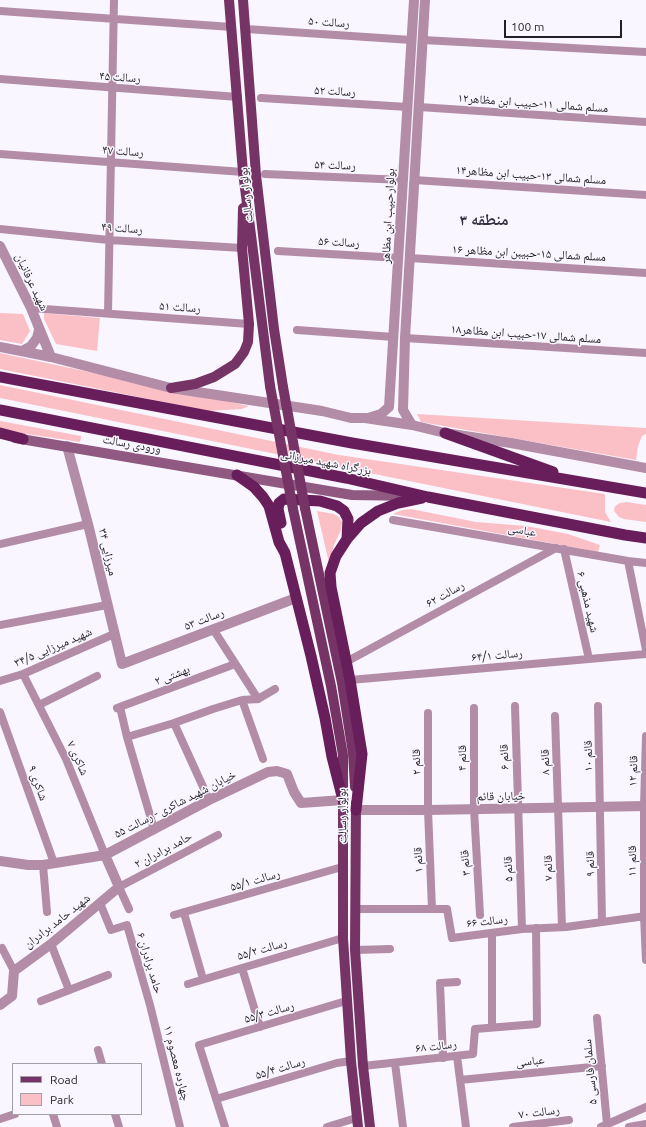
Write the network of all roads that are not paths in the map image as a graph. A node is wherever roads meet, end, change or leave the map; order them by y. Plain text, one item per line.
1 (114, 0) edge
2 (229, 0) edge
3 (243, 0) edge
4 (414, 0) edge
5 (425, 0) edge
6 (0, 11) edge
7 (114, 18) junction
8 (232, 27) junction
9 (246, 29) junction
10 (411, 40) junction
11 (423, 40) junction
12 (646, 52) edge
13 (0, 79) edge
14 (112, 89) junction
15 (238, 97) junction
16 (261, 98) dead end
17 (408, 107) junction
18 (419, 107) junction
19 (646, 122) edge
20 (0, 154) edge
21 (111, 162) junction
22 (244, 172) junction
23 (265, 174) dead end
24 (403, 180) junction
25 (414, 180) junction
26 (646, 195) edge
27 (0, 228) edge
28 (109, 240) junction
29 (0, 247) edge
30 (242, 248) junction
31 (278, 251) dead end
32 (399, 258) junction
33 (410, 258) junction
34 (646, 272) edge
35 (31, 308) junction
36 (108, 313) junction
37 (249, 324) junction
38 (39, 330) junction
39 (297, 330) dead end
40 (394, 337) junction
41 (405, 338) junction
42 (0, 347) edge
43 (22, 351) junction
44 (646, 353) edge
45 (51, 357) junction
46 (0, 377) edge
47 (171, 388) junction
48 (390, 407) junction
49 (0, 410) edge
50 (403, 410) junction
51 (366, 418) junction
52 (412, 425) junction
53 (0, 433) edge
54 (445, 433) junction
55 (0, 437) edge
56 (23, 439) junction
57 (67, 446) junction
58 (646, 468) edge
59 (236, 475) junction
60 (583, 483) junction
61 (646, 493) edge
62 (428, 497) junction
63 (393, 520) dead end
64 (88, 524) junction
65 (347, 538) junction
66 (646, 538) edge
67 (0, 544) edge
68 (560, 549) junction
69 (285, 554) junction
70 (628, 560) junction
71 (646, 563) edge
72 (296, 598) junction
73 (107, 604) junction
74 (0, 625) edge
75 (213, 629) junction
76 (114, 634) junction
77 (646, 650) edge
78 (646, 654) edge
79 (589, 659) junction
80 (346, 662) junction
81 (122, 664) joint
82 (235, 664) junction
83 (23, 674) junction
84 (97, 676) dead end
85 (350, 680) junction
86 (0, 681) edge
87 (276, 689) dead end
88 (258, 698) junction
89 (242, 700) junction
90 (39, 704) junction
91 (515, 706) dead end
92 (598, 706) dead end
93 (474, 708) dead end
94 (0, 713) edge
95 (428, 713) dead end
96 (555, 716) dead end
97 (174, 723) junction
98 (646, 736) edge
99 (127, 737) junction
100 (263, 759) dead end
101 (209, 800) junction
102 (343, 800) junction
103 (645, 806) edge
104 (601, 807) junction
105 (518, 808) junction
106 (559, 808) junction
107 (474, 809) junction
108 (356, 810) junction
109 (428, 810) junction
110 (154, 829) junction
111 (218, 835) dead end
112 (105, 855) junction
113 (0, 861) edge
114 (54, 863) junction
115 (43, 865) junction
116 (342, 867) junction
117 (119, 887) junction
118 (100, 903) junction
119 (129, 909) dead end
120 (355, 909) junction
121 (432, 909) junction
122 (47, 912) dead end
123 (184, 913) junction
124 (174, 915) dead end
125 (480, 915) dead end
126 (645, 916) edge
127 (602, 922) junction
128 (562, 927) junction
129 (536, 928) junction
130 (522, 929) junction
131 (492, 933) junction
132 (343, 938) junction
133 (51, 944) junction
134 (2, 948) dead end
135 (390, 949) dead end
136 (355, 950) junction
137 (646, 960) edge
138 (242, 968) junction
139 (14, 971) junction
140 (108, 974) dead end
141 (203, 979) junction
142 (457, 982) dead end
143 (188, 984) dead end
144 (70, 990) junction
145 (41, 1001) dead end
146 (346, 1001) junction
147 (0, 1005) edge
148 (150, 1005) joint
149 (597, 1018) dead end
150 (260, 1027) junction
151 (492, 1027) junction
152 (98, 1050) dead end
153 (457, 1056) junction
154 (443, 1058) junction
155 (351, 1061) junction
156 (102, 1063) edge
157 (395, 1063) junction
158 (363, 1066) junction
159 (602, 1066) junction
160 (460, 1080) junction
161 (216, 1099) junction
162 (646, 1106) edge
163 (12, 1115) edge
164 (54, 1115) edge
165 (115, 1115) edge
166 (0, 1119) edge
167 (569, 1120) dead end
168 (357, 1122) edge
169 (646, 1124) edge
170 (604, 1125) edge
171 (57, 1127) edge
172 (119, 1127) edge
173 (180, 1127) edge
174 (225, 1127) edge
175 (327, 1127) edge
176 (370, 1127) edge
177 (404, 1127) edge
178 (466, 1127) edge
179 (513, 1127) edge
180 (629, 1127) edge

1 - 7 street
2 - 8 main road, بولوار رسالت
3 - 9 main road, بولوار رسالت
4 - 10 street, بولوارحبیب ابن مظاهر
5 - 11 street, بولوارحبیب ابن مظاهر
6 - 7 street
7 - 8 street
7 - 14 street
8 - 15 main road, بولوار رسالت
9 - 10 street, رسالت ۵۰
9 - 108 main road, بولوار رسالت, bridge
10 - 17 street, بولوارحبیب ابن مظاهر
11 - 12 street
11 - 18 street, بولوارحبیب ابن مظاهر
13 - 14 street, رسالت ۴۵
14 - 15 street, رسالت ۴۵
14 - 21 street
15 - 22 main road, بولوار رسالت
16 - 17 street, رسالت ۵۲
17 - 24 street, بولوارحبیب ابن مظاهر
18 - 19 street, مسلم شمالی ۱۱-حبیب ابن مظاهر۱۲
18 - 25 street, بولوارحبیب ابن مظاهر
20 - 21 street, رسالت ۴۷
21 - 22 street, رسالت ۴۷
21 - 28 street
22 - 30 main road
22 - 102 main road, بولوار رسالت, bridge
23 - 24 street, رسالت ۵۴
24 - 32 street, بولوارحبیب ابن مظاهر
25 - 26 street, مسلم شمالی ۱۳-حبیب ابن مظاهر۱۴
25 - 33 street, بولوارحبیب ابن مظاهر
27 - 28 street, رسالت ۴۹
28 - 30 street, رسالت ۴۹
28 - 36 street
29 - 35 street, شهید عرفانیان
30 - 37 main road
31 - 32 street, رسالت ۵۶
32 - 33 street
32 - 40 street, بولوارحبیب ابن مظاهر
33 - 34 street, مسلم شمالی ۱۵-حبیبن ابن مظاهر ۱۶
33 - 41 street, بولوارحبیب ابن مظاهر
35 - 36 street, رسالت ۵۱
35 - 38 street, شهید عرفانیان
36 - 37 street, رسالت ۵۱
37 - 47 main road
38 - 43 street, شهید عرفانیان
38 - 45 street, شهید عرفانیان
39 - 40 street
40 - 48 street, بولوارحبیب ابن مظاهر
41 - 44 street, مسلم شمالی ۱۷-حبیب ابن مظاهر۱۸
41 - 50 street, بولوارحبیب ابن مظاهر
42 - 43 street
43 - 45 street
45 - 47 street
46 - 60 highway, بزرگراه شهید میرزائی
47 - 51 street
48 - 50 street
48 - 51 street
49 - 62 highway, بزرگراه شهید میرزائی
50 - 52 street
51 - 52 street
52 - 54 street
53 - 56 highway
54 - 58 street
54 - 60 highway
55 - 56 main road, ورودی رسالت
56 - 57 main road, ورودی رسالت
57 - 59 main road, ورودی رسالت
57 - 64 street, میرزایی ۳۴
59 - 62 main road, ورودی رسالت
59 - 69 highway
60 - 61 highway, بزرگراه شهید میرزائی
62 - 65 highway
62 - 66 highway, بزرگراه شهید میرزائی
63 - 68 street, عباسی
64 - 67 street
64 - 73 street, میرزایی ۳۴
65 - 69 highway
65 - 80 highway
68 - 70 street, عباسی
68 - 79 street, شهید مذهبی ۶
68 - 80 street, رسالت ۶۲
69 - 72 highway
70 - 71 street, عباسی
70 - 77 street
72 - 75 street, رسالت ۵۳
72 - 102 highway
73 - 74 street
73 - 76 street, میرزایی ۳۴
75 - 81 street, رسالت ۵۳
75 - 82 street
76 - 81 street, میرزایی ۳۴
76 - 83 street, شهید میرزایی ۳۴/۵
78 - 79 street, رسالت ۶۴/۱
79 - 85 street, رسالت ۶۴/۱
80 - 85 highway
82 - 88 street
82 - 99 street, بهشتی ۲
83 - 86 street, شهید میرزایی ۳۴/۵
83 - 90 street, شاکری ۷
84 - 90 street
85 - 108 highway
87 - 88 street
88 - 89 street
89 - 97 street
89 - 100 street
90 - 112 street, شاکری ۷
91 - 105 street, قائم ۶
92 - 104 street, قائم ۱۰
93 - 107 street, قائم ۴
94 - 114 street, شاکری ۹
95 - 109 street, قائم ۲
96 - 106 street, قائم ۸
97 - 99 street
97 - 101 street
98 - 103 street, قائم ۱۲
99 - 110 street
101 - 102 street, خیابان شهید شاکری - رسالت ۵۵
101 - 110 street, خیابان شهید شاکری - رسالت ۵۵
102 - 116 main road, بولوار رسالت
103 - 104 street, خیابان قائم
103 - 126 street, قائم ۱۱
104 - 106 street, خیابان قائم
104 - 127 street, قائم ۹
105 - 106 street, خیابان قائم
105 - 107 street, خیابان قائم
105 - 130 street, قائم ۵
106 - 128 street, قائم ۷
107 - 109 street, خیابان قائم
107 - 125 street, قائم ۳
108 - 109 street, خیابان قائم
108 - 120 main road, بولوار رسالت
109 - 121 street, قائم ۱
110 - 112 street, خیابان شهید شاکری - رسالت ۵۵
111 - 117 street, حامد برادران ۲
112 - 114 street, خیابان شهید شاکری - رسالت ۵۵
112 - 117 street
113 - 115 street, خیابان شهید شاکری - رسالت ۵۵
114 - 115 street, خیابان شهید شاکری - رسالت ۵۵
115 - 122 street
116 - 123 street, رسالت ۵۵/۱
116 - 132 main road, بولوار رسالت
117 - 118 street, شهید حامد برادران
117 - 119 street
118 - 133 street, شهید حامد برادران
118 - 148 street, حامد برادران ۶
120 - 121 street, رسالت ۶۶
120 - 136 main road, بولوار رسالت
121 - 131 street, رسالت ۶۶
123 - 124 street, رسالت ۵۵/۱
123 - 141 street
126 - 127 street, رسالت ۶۶
126 - 137 street, قائم ۱۱
127 - 128 street, رسالت ۶۶
128 - 129 street, رسالت ۶۶
129 - 130 street, رسالت ۶۶
129 - 151 street, رسالت ۶۸
130 - 131 street, رسالت ۶۶
131 - 151 street
132 - 138 street, رسالت ۵۵/۲
132 - 146 main road, بولوار رسالت
133 - 139 street, شهید حامد برادران
133 - 144 street
134 - 139 street
135 - 136 street
136 - 158 main road, بولوار رسالت
138 - 141 street, رسالت ۵۵/۲
138 - 150 street
139 - 147 street
140 - 144 street
141 - 143 street, رسالت ۵۵/۲
142 - 154 street
144 - 145 street
146 - 150 street, رسالت ۵۵/۳
146 - 155 main road, بولوار رسالت
148 - 173 street, چهارده معصوم ۱۱
149 - 159 street, سلمان فارسی ۵
150 - 161 street, رسالت ۵۵/۳
151 - 153 street, رسالت ۶۸
152 - 156 street
153 - 154 street, رسالت ۶۸
153 - 160 street
154 - 157 street, رسالت ۶۸
155 - 161 street, رسالت ۵۵/۴
155 - 168 main road, بولوار رسالت
157 - 158 street, رسالت ۶۸
157 - 177 street
158 - 176 main road, بولوار رسالت
159 - 160 street, عباسی
159 - 170 street, سلمان فارسی ۵
160 - 178 street
161 - 174 street
162 - 170 street
163 - 166 street
164 - 171 street
165 - 172 street
167 - 179 street, رسالت ۷۰
168 - 175 street
169 - 180 street

